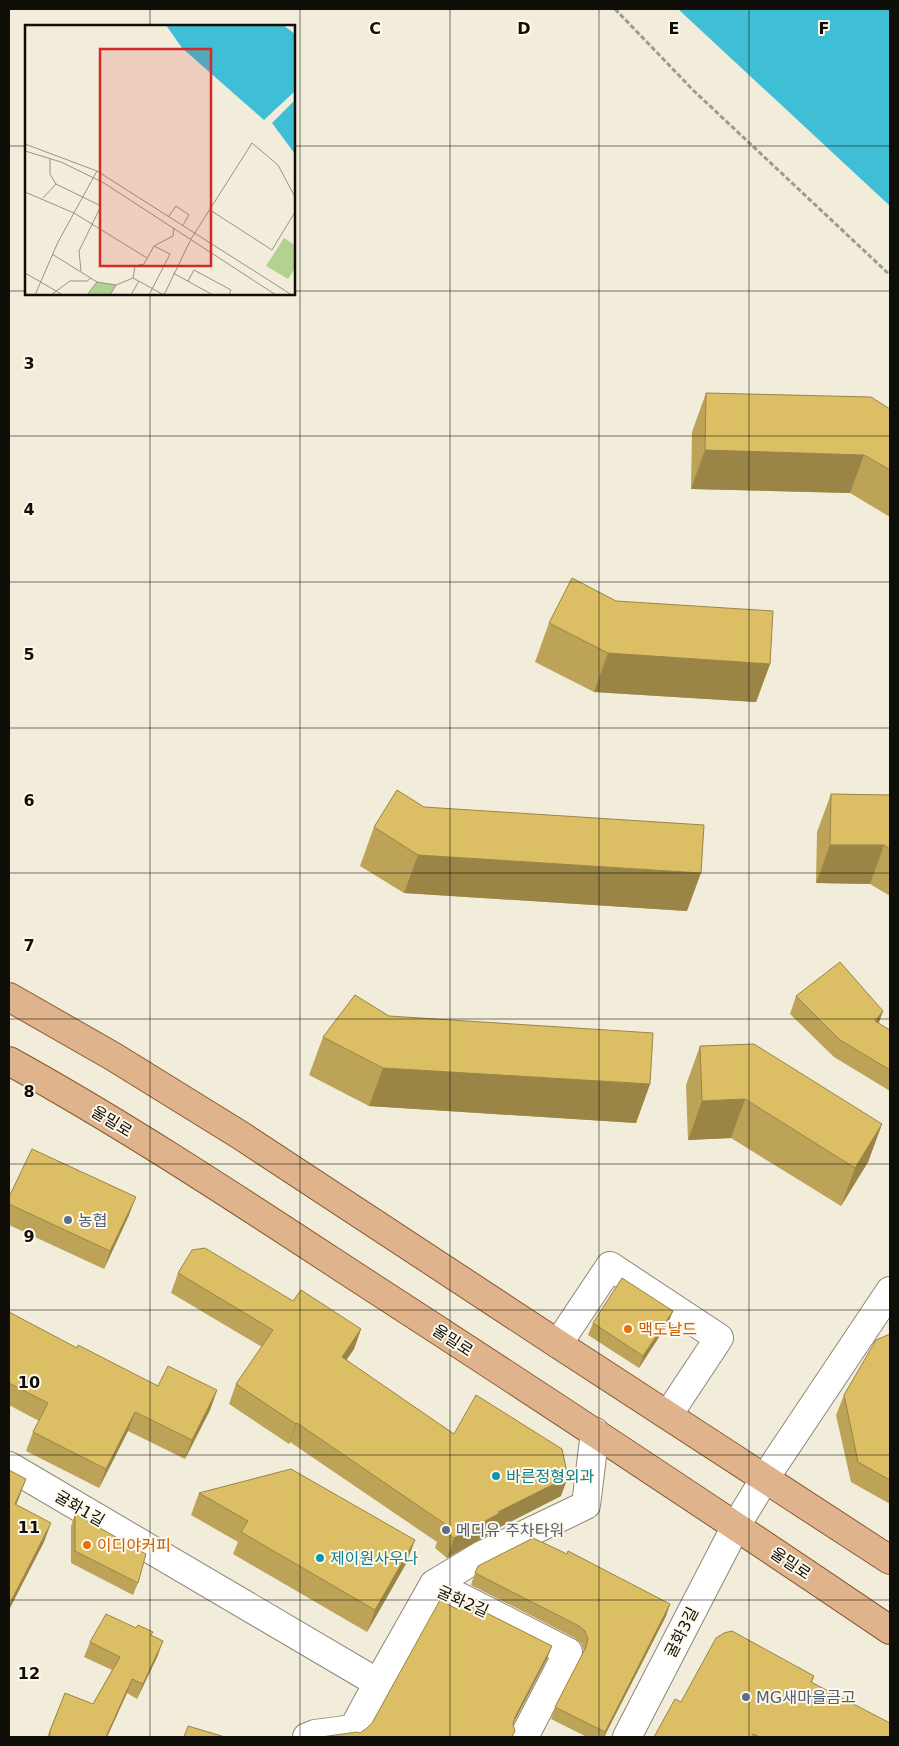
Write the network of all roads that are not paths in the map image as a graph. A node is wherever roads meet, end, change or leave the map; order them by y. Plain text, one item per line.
1 (9, 997) edge
2 (9, 1062) edge
3 (889, 1294) edge
4 (558, 1344) junction
5 (668, 1415) junction
6 (595, 1432) junction
7 (9, 1466) edge
8 (764, 1478) junction
9 (736, 1526) junction
10 (890, 1560) edge
11 (434, 1584) junction
12 (890, 1630) edge
13 (378, 1683) junction
14 (307, 1737) edge
15 (524, 1737) edge
16 (627, 1737) edge

1 - 4 main road
2 - 6 main road, 울밀로
3 - 8 street, 굴화3길
4 - 5 main road
4 - 5 street
5 - 8 main road
6 - 9 main road, 울밀로
6 - 11 street
7 - 13 street, 굴화1길
8 - 9 street, 굴화3길
8 - 10 main road
9 - 12 main road, 울밀로
9 - 16 street, 굴화3길
11 - 13 street, 굴화2길
11 - 15 street, 굴화2길
13 - 14 street, 굴화2길

